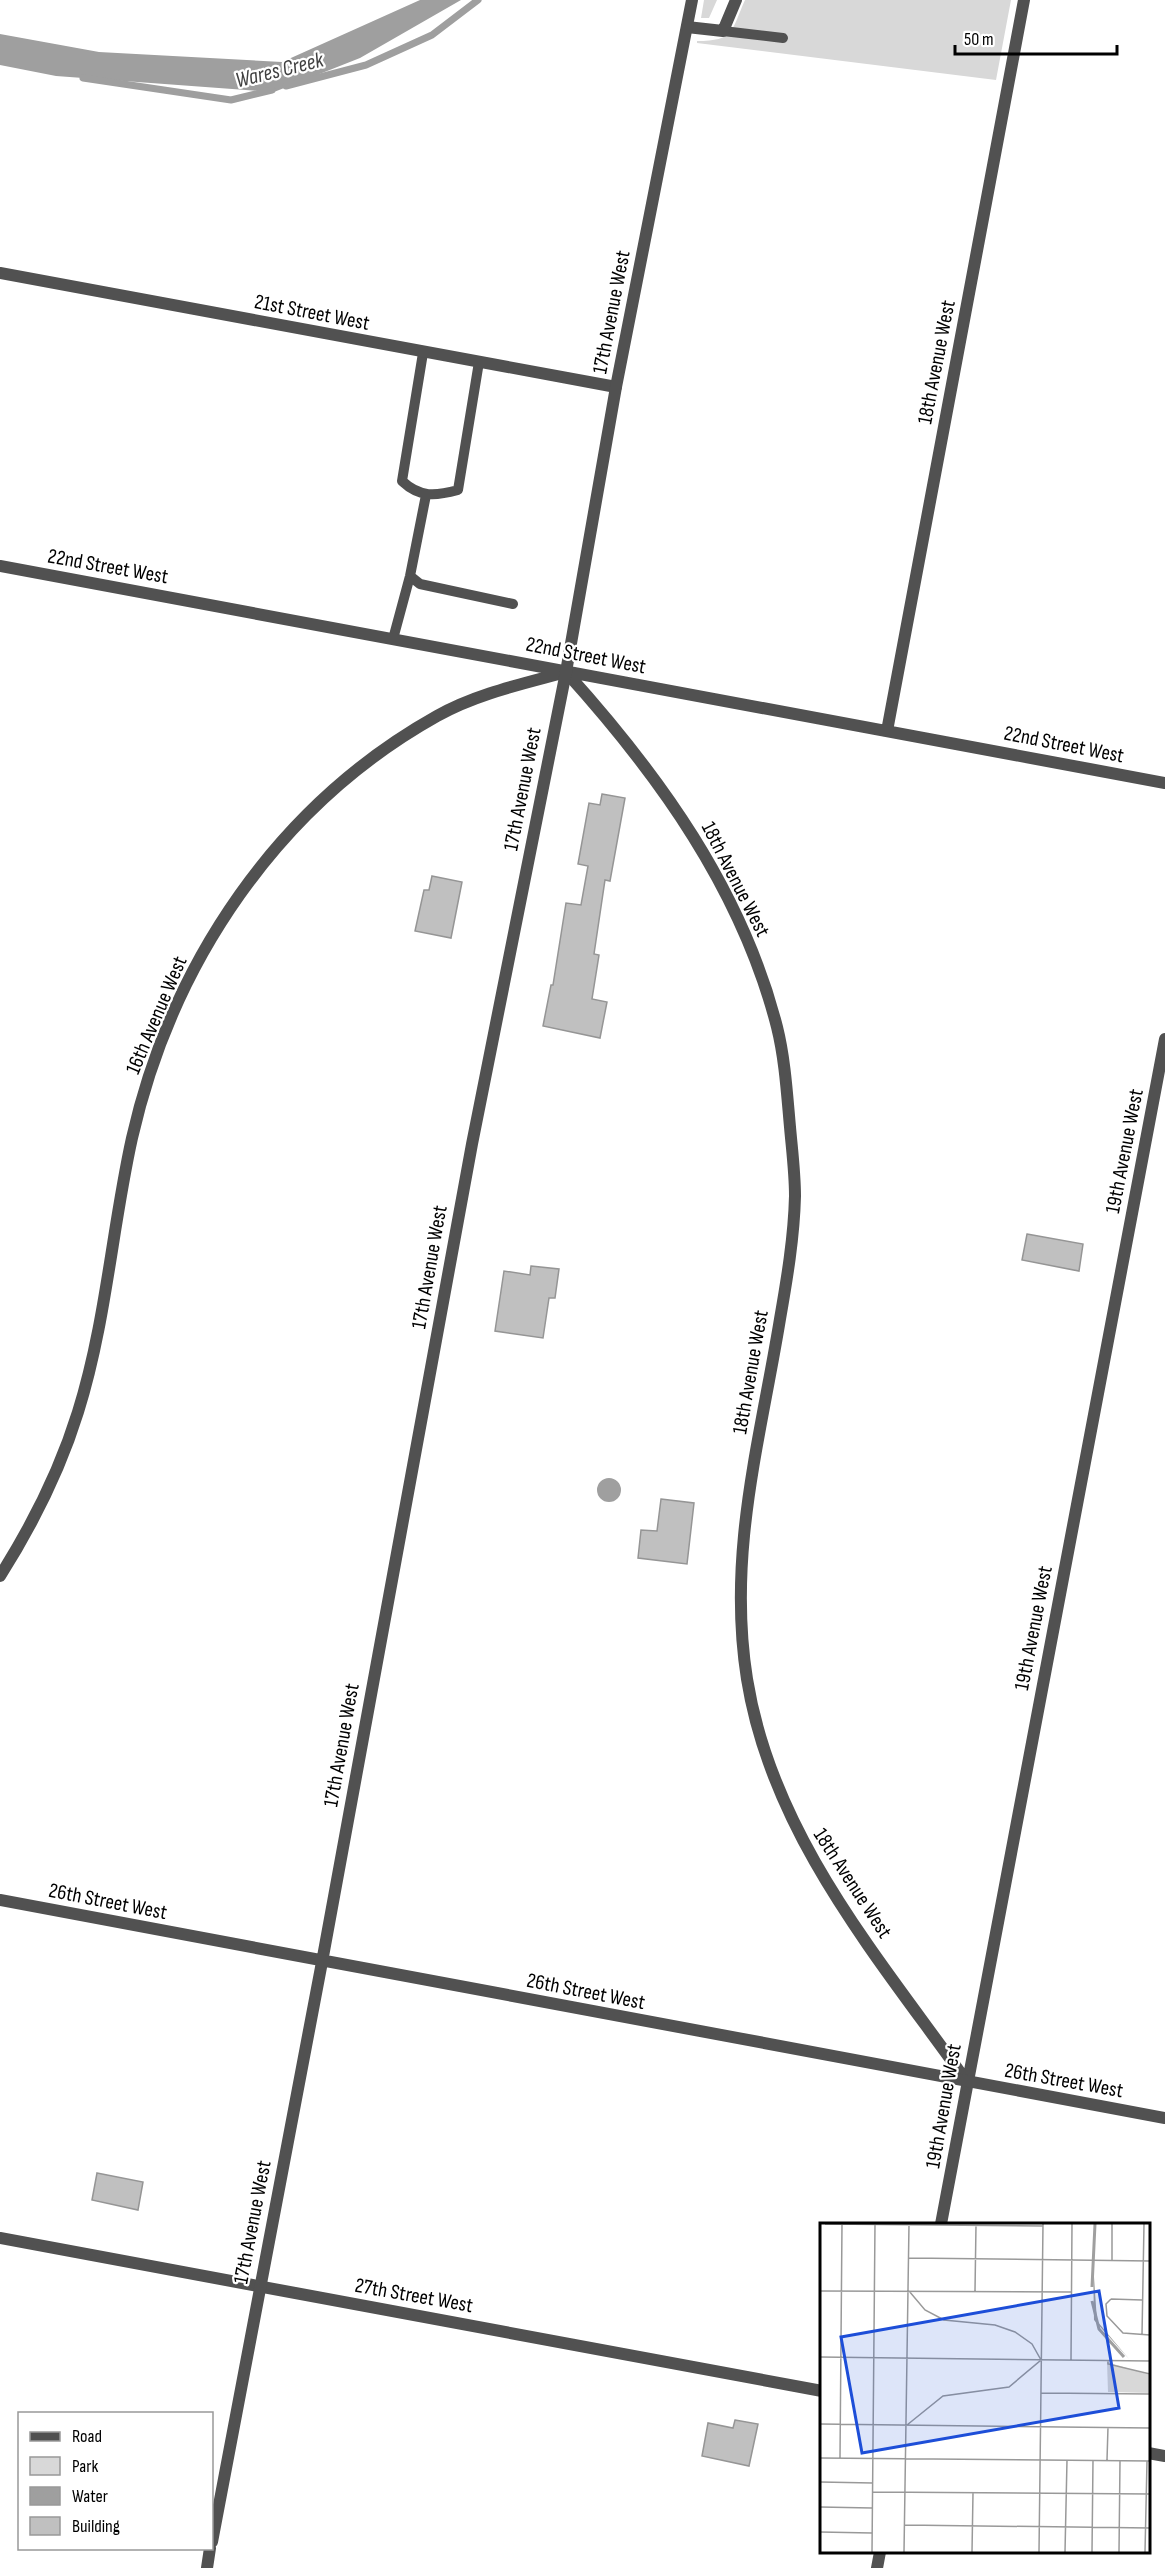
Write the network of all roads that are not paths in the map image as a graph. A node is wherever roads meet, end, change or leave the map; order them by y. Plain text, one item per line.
1 (692, 0) edge
2 (736, 0) edge
3 (1024, 0) edge
4 (687, 27) junction
5 (723, 31) junction
6 (783, 38) dead end
7 (0, 273) edge
8 (423, 353) junction
9 (479, 362) junction
10 (616, 387) junction
11 (426, 495) junction
12 (0, 566) edge
13 (410, 576) junction
14 (513, 604) dead end
15 (393, 639) junction
16 (566, 672) junction
17 (887, 731) junction
18 (1165, 783) edge
19 (1165, 1039) edge
20 (0, 1576) edge
21 (0, 1900) edge
22 (322, 1962) junction
23 (967, 2082) junction
24 (1165, 2118) edge
25 (940, 2223) edge
26 (0, 2238) edge
27 (260, 2287) junction
28 (820, 2391) edge
29 (1150, 2452) edge
30 (1165, 2456) edge
31 (213, 2537) edge
32 (210, 2550) edge
33 (880, 2553) edge
34 (207, 2568) edge
35 (877, 2568) edge

1 - 4 street, 17th Avenue West
2 - 5 street
3 - 17 street, 18th Avenue West
4 - 5 street
4 - 10 street, 17th Avenue West
5 - 6 lane
7 - 8 street, 21st Street West
8 - 9 street, 21st Street West
8 - 11 lane
9 - 10 street, 21st Street West
9 - 11 lane
10 - 16 street, 17th Avenue West
11 - 13 lane
12 - 15 street, 22nd Street West
13 - 14 lane
13 - 15 lane
15 - 16 street, 22nd Street West
16 - 17 street, 22nd Street West
16 - 20 street, 16th Avenue West
16 - 22 street, 17th Avenue West
16 - 23 street, 18th Avenue West
17 - 18 street, 22nd Street West
19 - 23 street, 19th Avenue West
21 - 22 street, 26th Street West
22 - 23 street, 26th Street West
22 - 27 street, 17th Avenue West
23 - 24 street, 26th Street West
23 - 25 street, 19th Avenue West
26 - 27 street, 27th Street West
27 - 28 street, 27th Street West
27 - 31 street, 17th Avenue West
29 - 30 street
32 - 34 street
33 - 35 street

